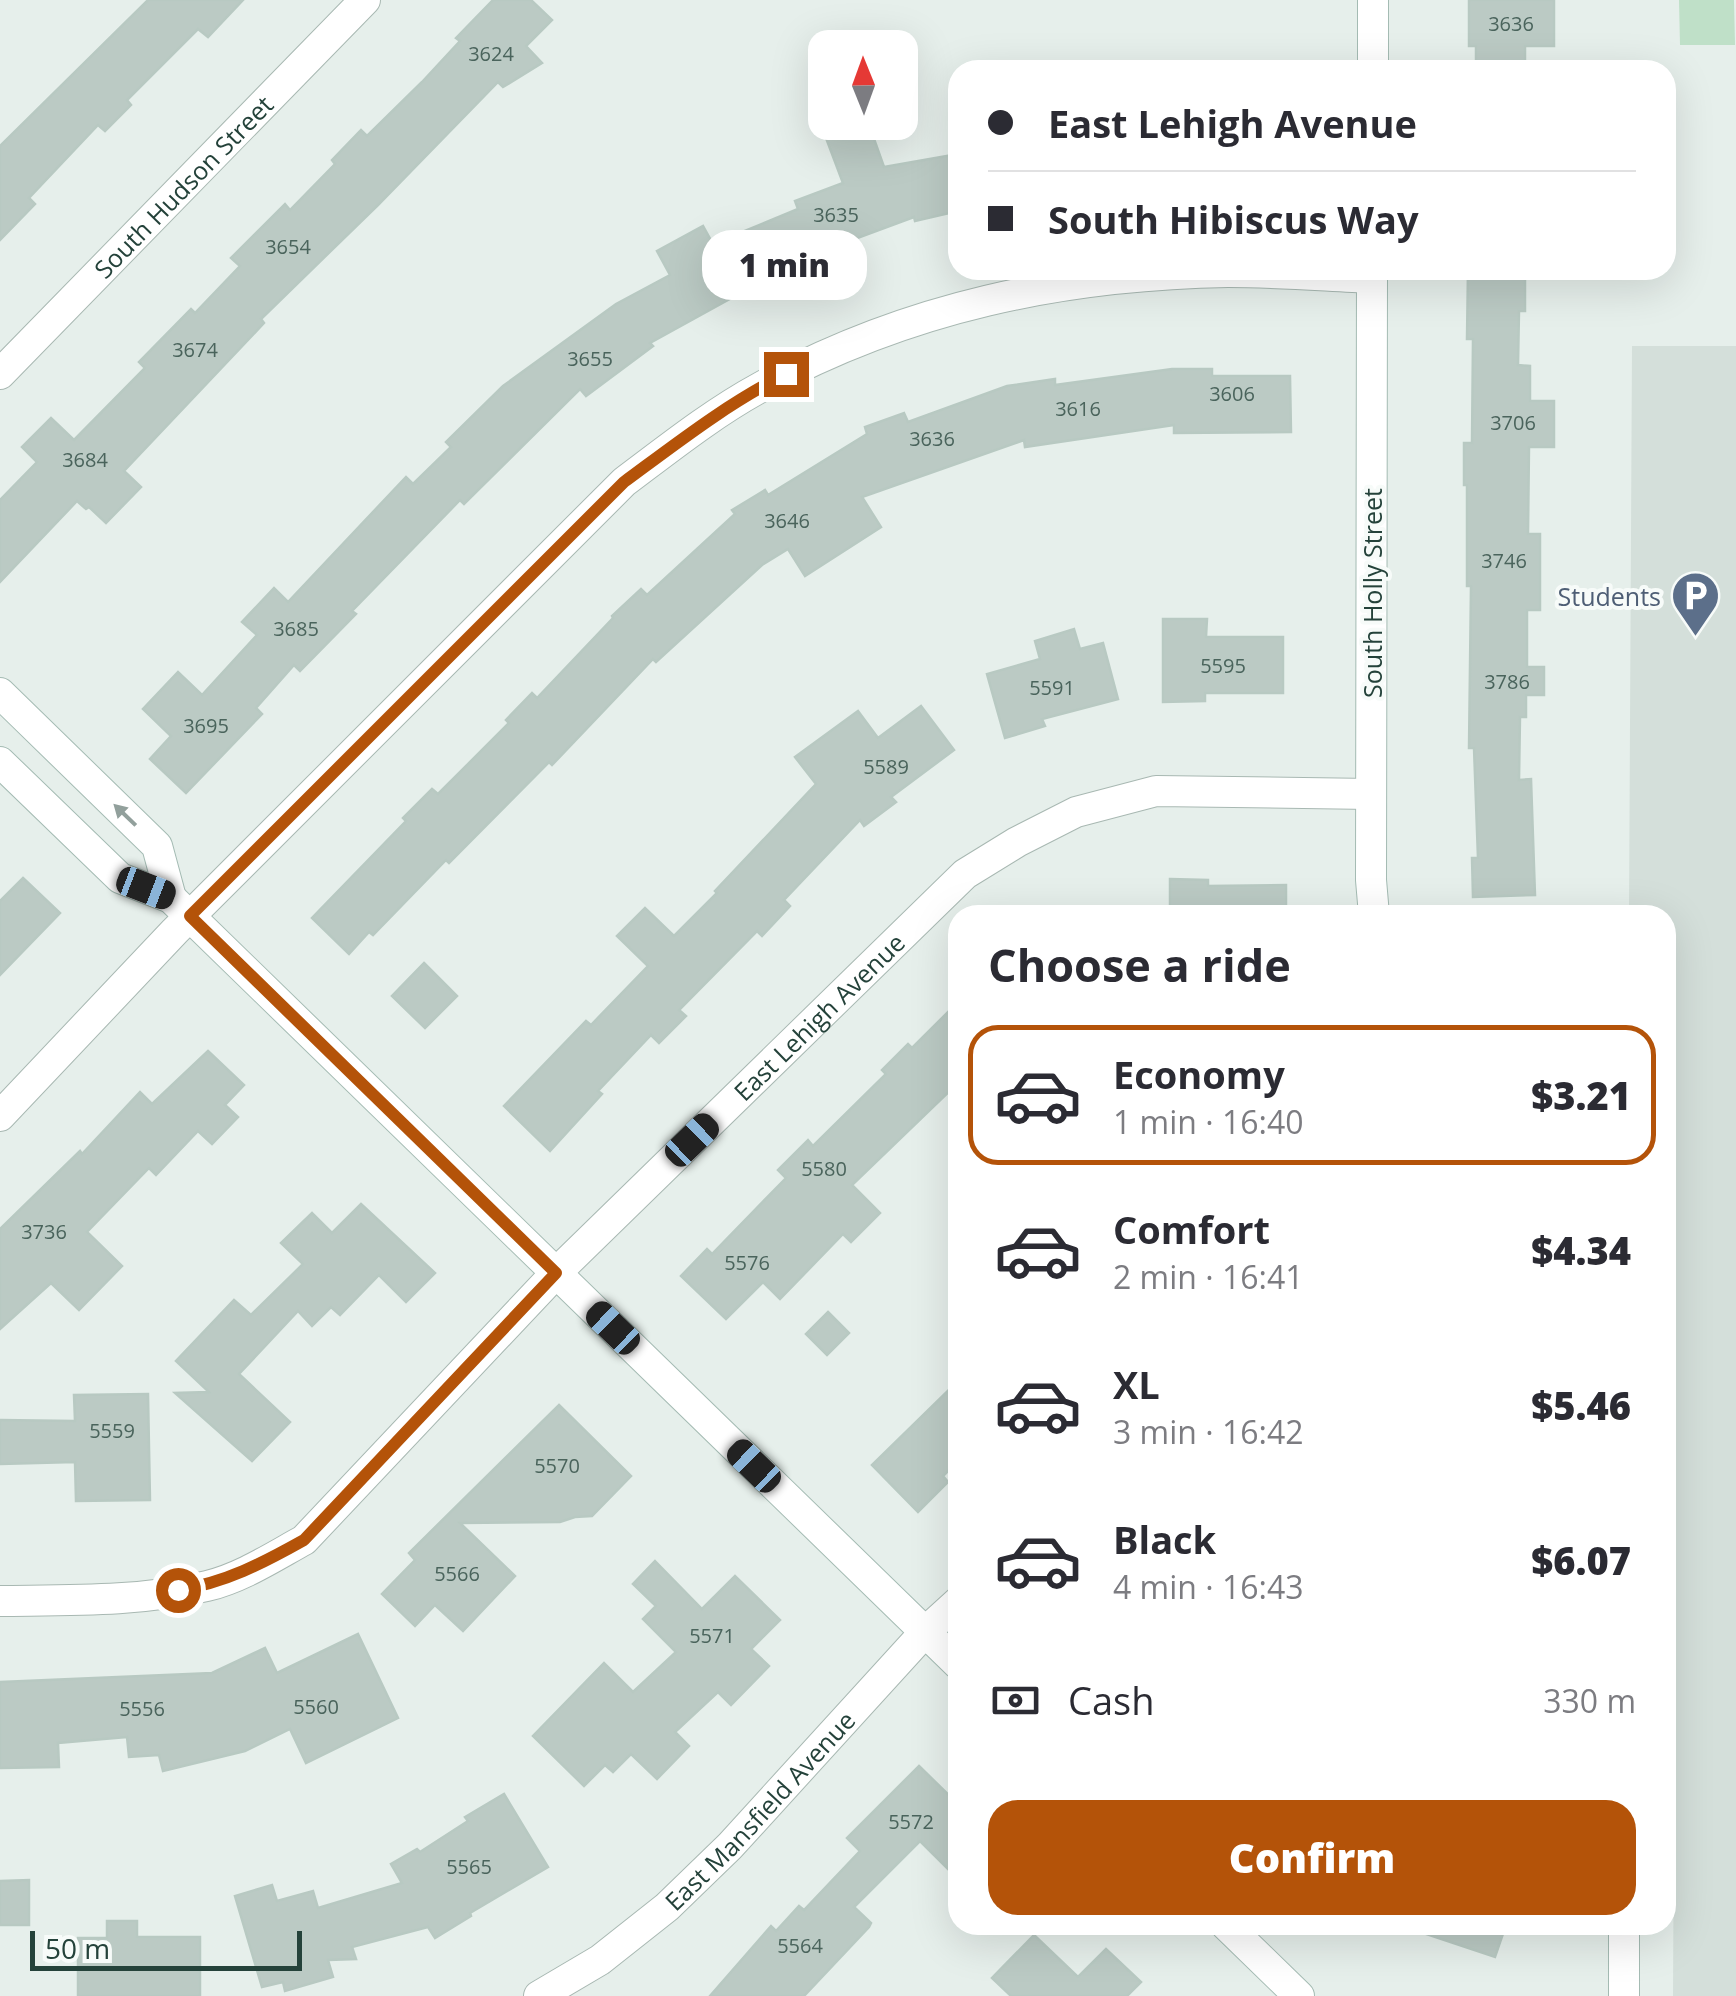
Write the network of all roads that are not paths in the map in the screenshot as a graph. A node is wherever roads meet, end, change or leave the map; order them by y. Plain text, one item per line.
1 (366, 0) edge
2 (1373, 0) edge
3 (1373, 60) edge
4 (1111, 280) edge
5 (1372, 280) edge
6 (0, 374) edge
7 (0, 693) edge
8 (0, 762) edge
9 (1371, 794) junction
10 (1374, 905) edge
11 (180, 907) junction
12 (0, 1116) edge
13 (556, 1273) junction
14 (0, 1602) edge
15 (948, 1611) edge
16 (925, 1632) junction
17 (948, 1654) edge
18 (1236, 1935) edge
19 (1624, 1935) edge
20 (540, 1996) edge
21 (1299, 1996) edge
22 (1624, 1996) edge

1 - 6 street, South Hudson Street
2 - 3 street
4 - 11 street
5 - 9 street, South Holly Street
11 -> 7 street
8 - 11 street
9 - 10 street, South Holly Street
9 - 13 street, East Lehigh Avenue
11 - 12 street
11 - 13 street
13 - 14 street, East Lehigh Avenue
13 - 16 street
15 - 16 street, East Mansfield Avenue
16 - 17 street
16 - 20 street, East Mansfield Avenue
18 - 21 street
19 - 22 street

